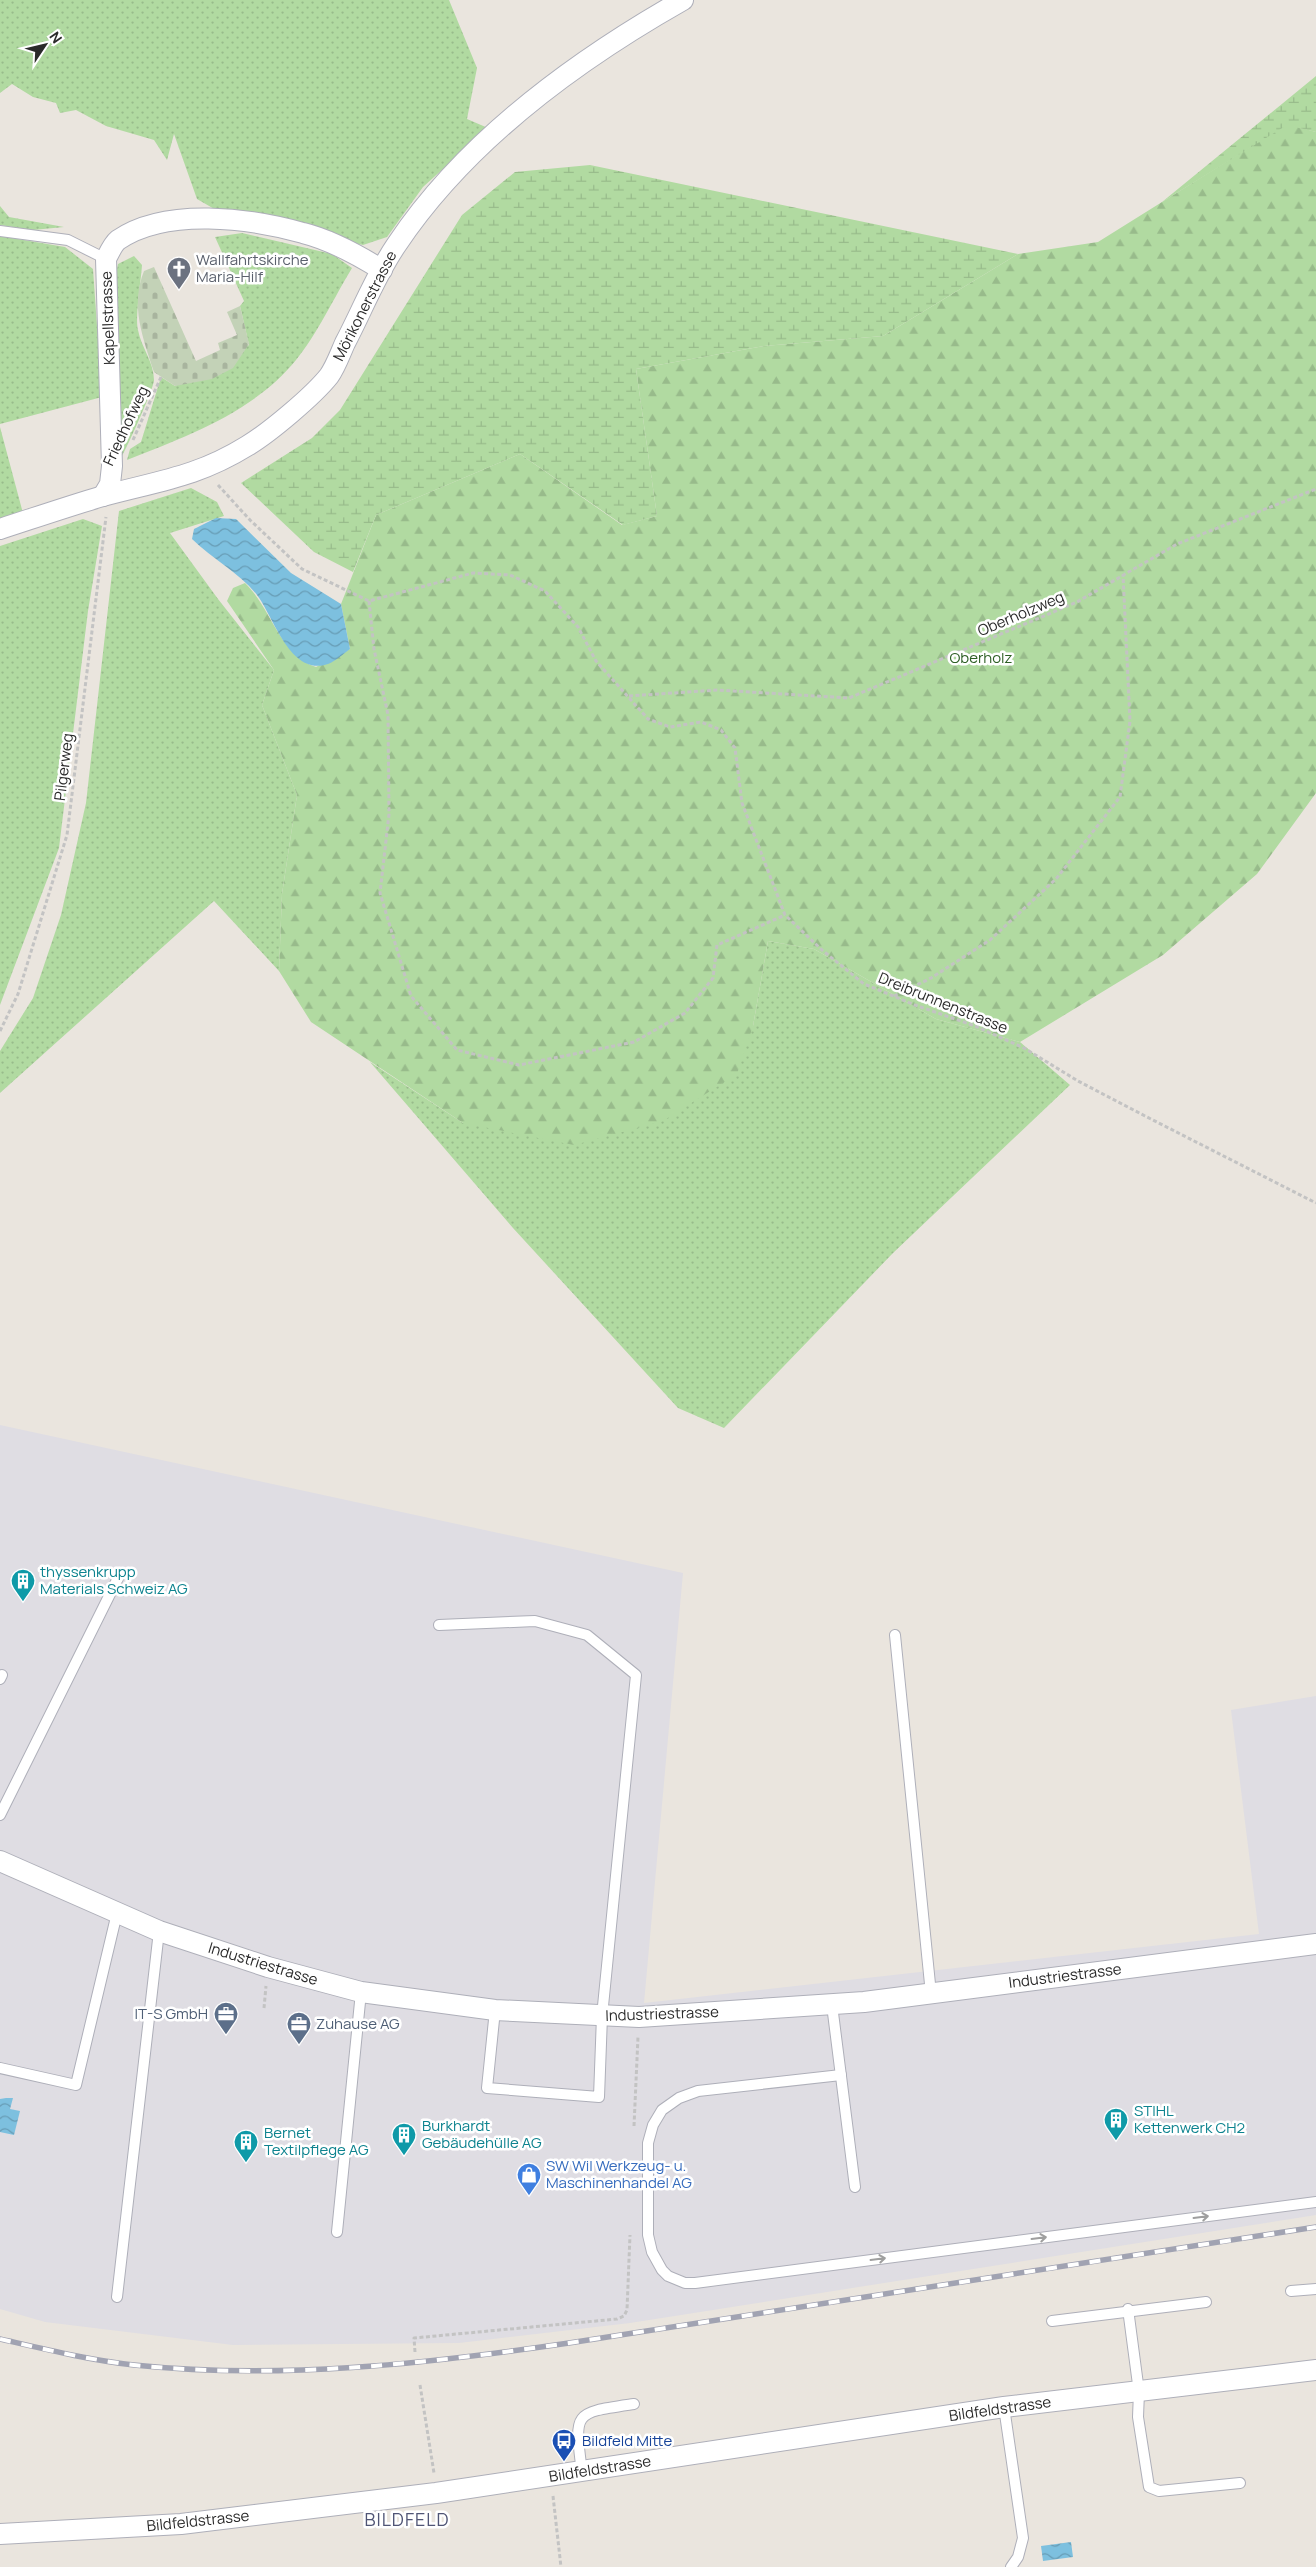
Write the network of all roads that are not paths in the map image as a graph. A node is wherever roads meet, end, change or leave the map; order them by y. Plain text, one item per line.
1 (683, 0) edge
2 (0, 231) edge
3 (106, 259) junction
4 (382, 270) junction
5 (103, 496) junction
6 (0, 529) edge
7 (120, 1574) dead end
8 (439, 1625) dead end
9 (895, 1635) dead end
10 (0, 1815) edge
11 (0, 1862) edge
12 (117, 1912) junction
13 (159, 1931) junction
14 (1316, 1944) edge
15 (361, 1992) junction
16 (931, 1994) junction
17 (832, 2004) junction
18 (495, 2010) junction
19 (602, 2016) junction
20 (0, 2068) edge
21 (841, 2075) junction
22 (855, 2187) dead end
23 (1316, 2202) edge
24 (337, 2232) dead end
25 (1316, 2289) edge
26 (1291, 2291) dead end
27 (117, 2297) dead end
28 (1206, 2302) dead end
29 (1128, 2310) junction
30 (1052, 2321) dead end
31 (1316, 2370) edge
32 (1139, 2392) junction
33 (634, 2404) dead end
34 (1004, 2407) junction
35 (582, 2472) junction
36 (1240, 2484) dead end
37 (0, 2534) edge
38 (1011, 2567) edge

1 - 4 street, Mörikonerstrasse
2 - 3 lane
3 - 4 street, Kapellstrasse
3 - 5 street, Kapellstrasse
4 - 5 street, Mörikonerstrasse
5 - 6 street, Mörikonerstrasse
7 - 10 lane
8 - 19 lane
9 - 16 lane
11 - 12 street, Industriestrasse
12 - 13 street, Industriestrasse
12 - 20 lane
13 - 15 street, Industriestrasse
13 - 27 lane
14 - 16 street, Industriestrasse
15 - 18 street, Industriestrasse
15 - 24 lane
16 - 17 street, Industriestrasse
17 - 19 street, Industriestrasse
17 - 21 lane
18 - 19 street, Industriestrasse
18 - 19 lane
21 - 22 lane
21 -> 23 lane
25 - 26 lane
28 - 29 lane
29 - 30 lane
29 - 32 lane
31 - 32 street, Bildfeldstrasse
32 - 34 street, Bildfeldstrasse
32 - 36 lane
33 - 35 lane
34 - 35 street, Bildfeldstrasse
34 - 38 lane
35 - 37 street, Bildfeldstrasse

